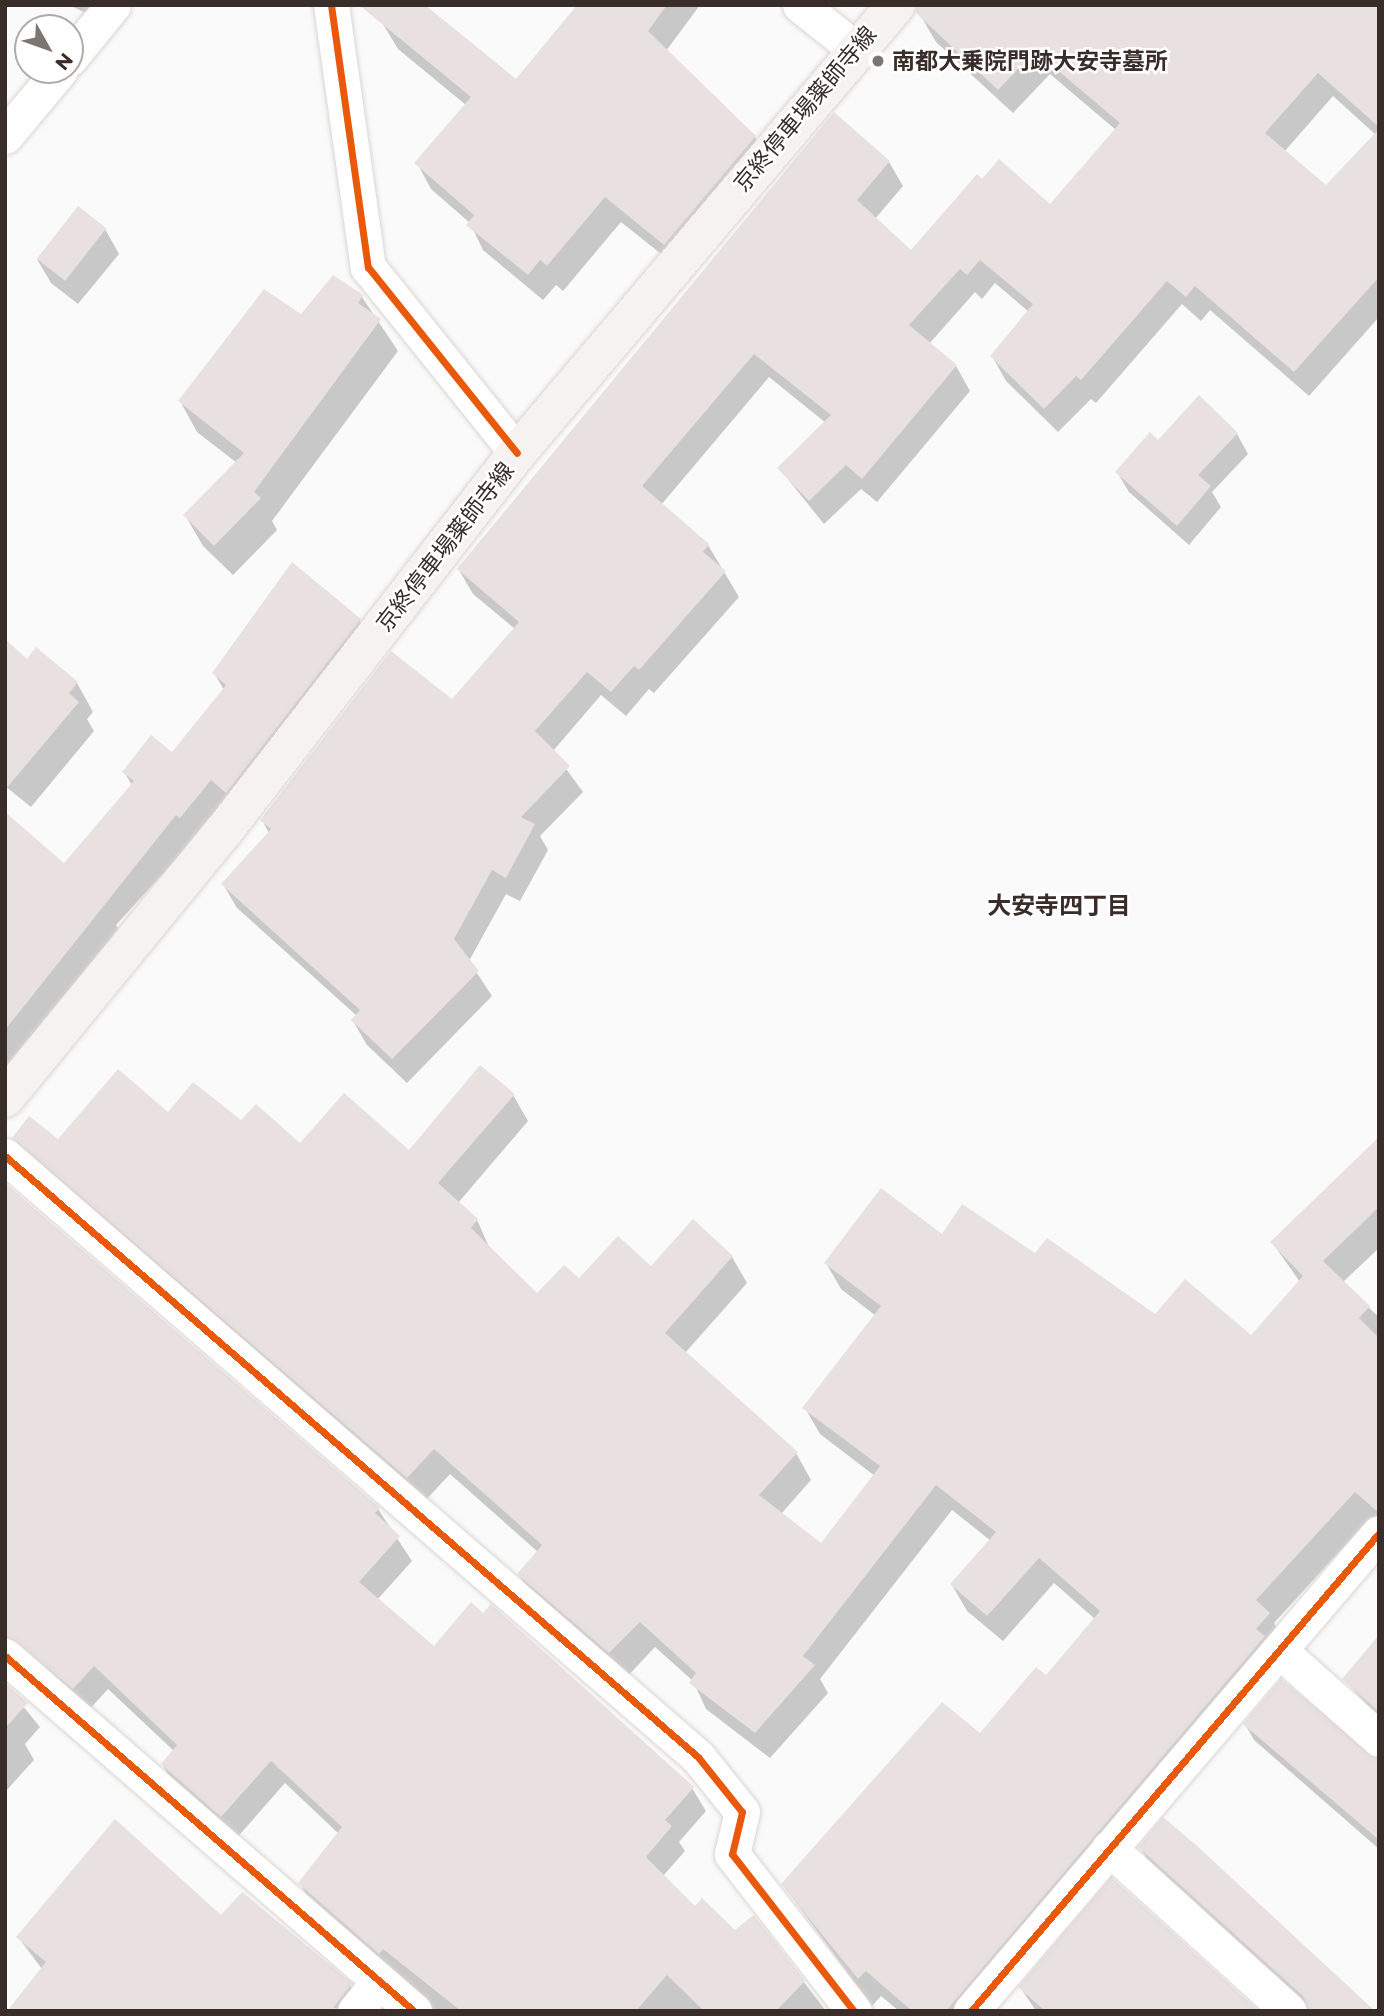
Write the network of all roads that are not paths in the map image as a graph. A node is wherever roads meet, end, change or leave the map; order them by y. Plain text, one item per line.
1 (113, 5) edge
2 (331, 5) edge
3 (800, 5) edge
4 (896, 5) edge
5 (84, 41) edge
6 (854, 48) junction
7 (48, 84) edge
8 (5, 136) edge
9 (517, 453) junction
10 (5, 1098) edge
11 (5, 1156) edge
12 (1379, 1533) edge
13 (1280, 1651) junction
14 (5, 1656) edge
15 (1379, 1739) edge
16 (1109, 1848) junction
17 (378, 1983) junction
18 (972, 2010) edge
19 (355, 2011) edge
20 (414, 2011) edge
21 (854, 2011) edge
22 (1289, 2011) edge

1 - 5 street
2 - 9 street
3 - 6 street
4 - 6 main road, 京終停車場薬師寺線
6 - 9 main road, 京終停車場薬師寺線
7 - 8 street
9 - 10 main road, 京終停車場薬師寺線
11 - 21 street
12 - 13 street
13 - 15 street
13 - 16 street
14 - 17 street
16 - 18 street
16 - 22 street
17 - 19 street
17 - 20 street

